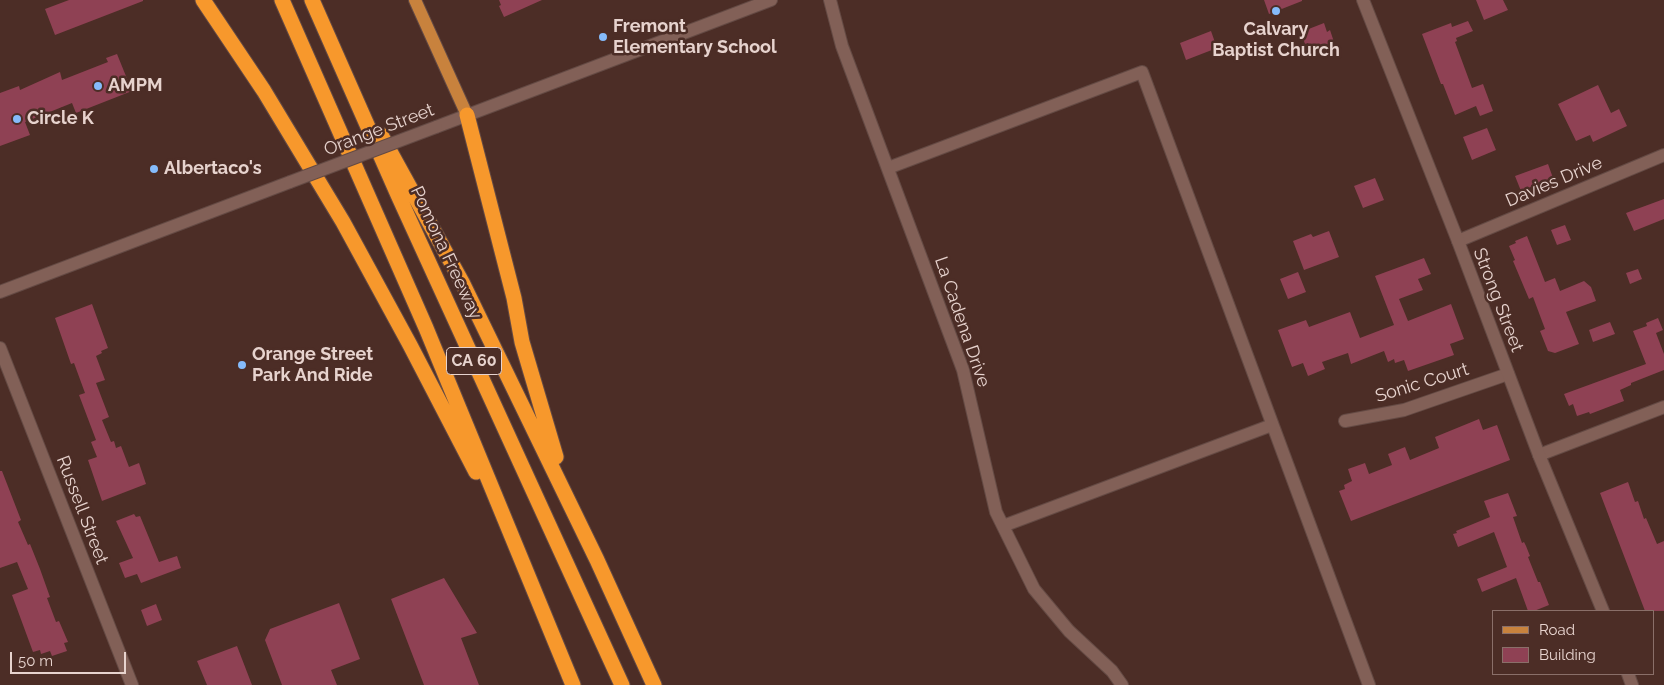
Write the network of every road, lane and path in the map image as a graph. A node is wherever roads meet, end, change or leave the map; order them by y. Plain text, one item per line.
1 (202, 0) edge
2 (282, 0) edge
3 (312, 0) edge
4 (415, 0) edge
5 (771, 0) edge
6 (830, 0) edge
7 (1364, 0) edge
8 (328, 37) junction
9 (467, 115) junction
10 (1664, 154) edge
11 (888, 168) junction
12 (1458, 241) junction
13 (0, 292) edge
14 (0, 348) edge
15 (1508, 374) junction
16 (1664, 407) edge
17 (1344, 421) dead end
18 (1272, 424) junction
19 (1539, 455) junction
20 (1003, 526) junction
21 (598, 560) junction
22 (523, 564) junction
23 (1602, 610) edge
24 (571, 681) edge
25 (132, 685) edge
26 (622, 685) edge
27 (654, 685) edge
28 (1122, 685) edge
29 (1368, 685) edge

1 - 22 highway
2 - 22 highway, CA 60
3 - 8 highway, Pomona Freeway / CA 60
4 - 9 main road
5 - 9 street, Orange Street
6 - 11 street, La Cadena Drive
7 - 12 street, Strong Street
8 - 21 highway
8 - 26 highway, Pomona Freeway / CA 60
9 - 13 street, Orange Street, bridge
9 - 21 highway
10 - 12 street, Davies Drive
11 - 18 street
11 - 20 street, La Cadena Drive
12 - 15 street, Strong Street
14 - 25 street, Russell Street
15 - 17 street, Sonic Court
15 - 19 street, Strong Street
16 - 19 street
18 - 20 street
18 - 29 street
19 - 23 street, Strong Street
20 - 28 street, La Cadena Drive
21 - 27 highway
22 - 24 highway, CA 60

